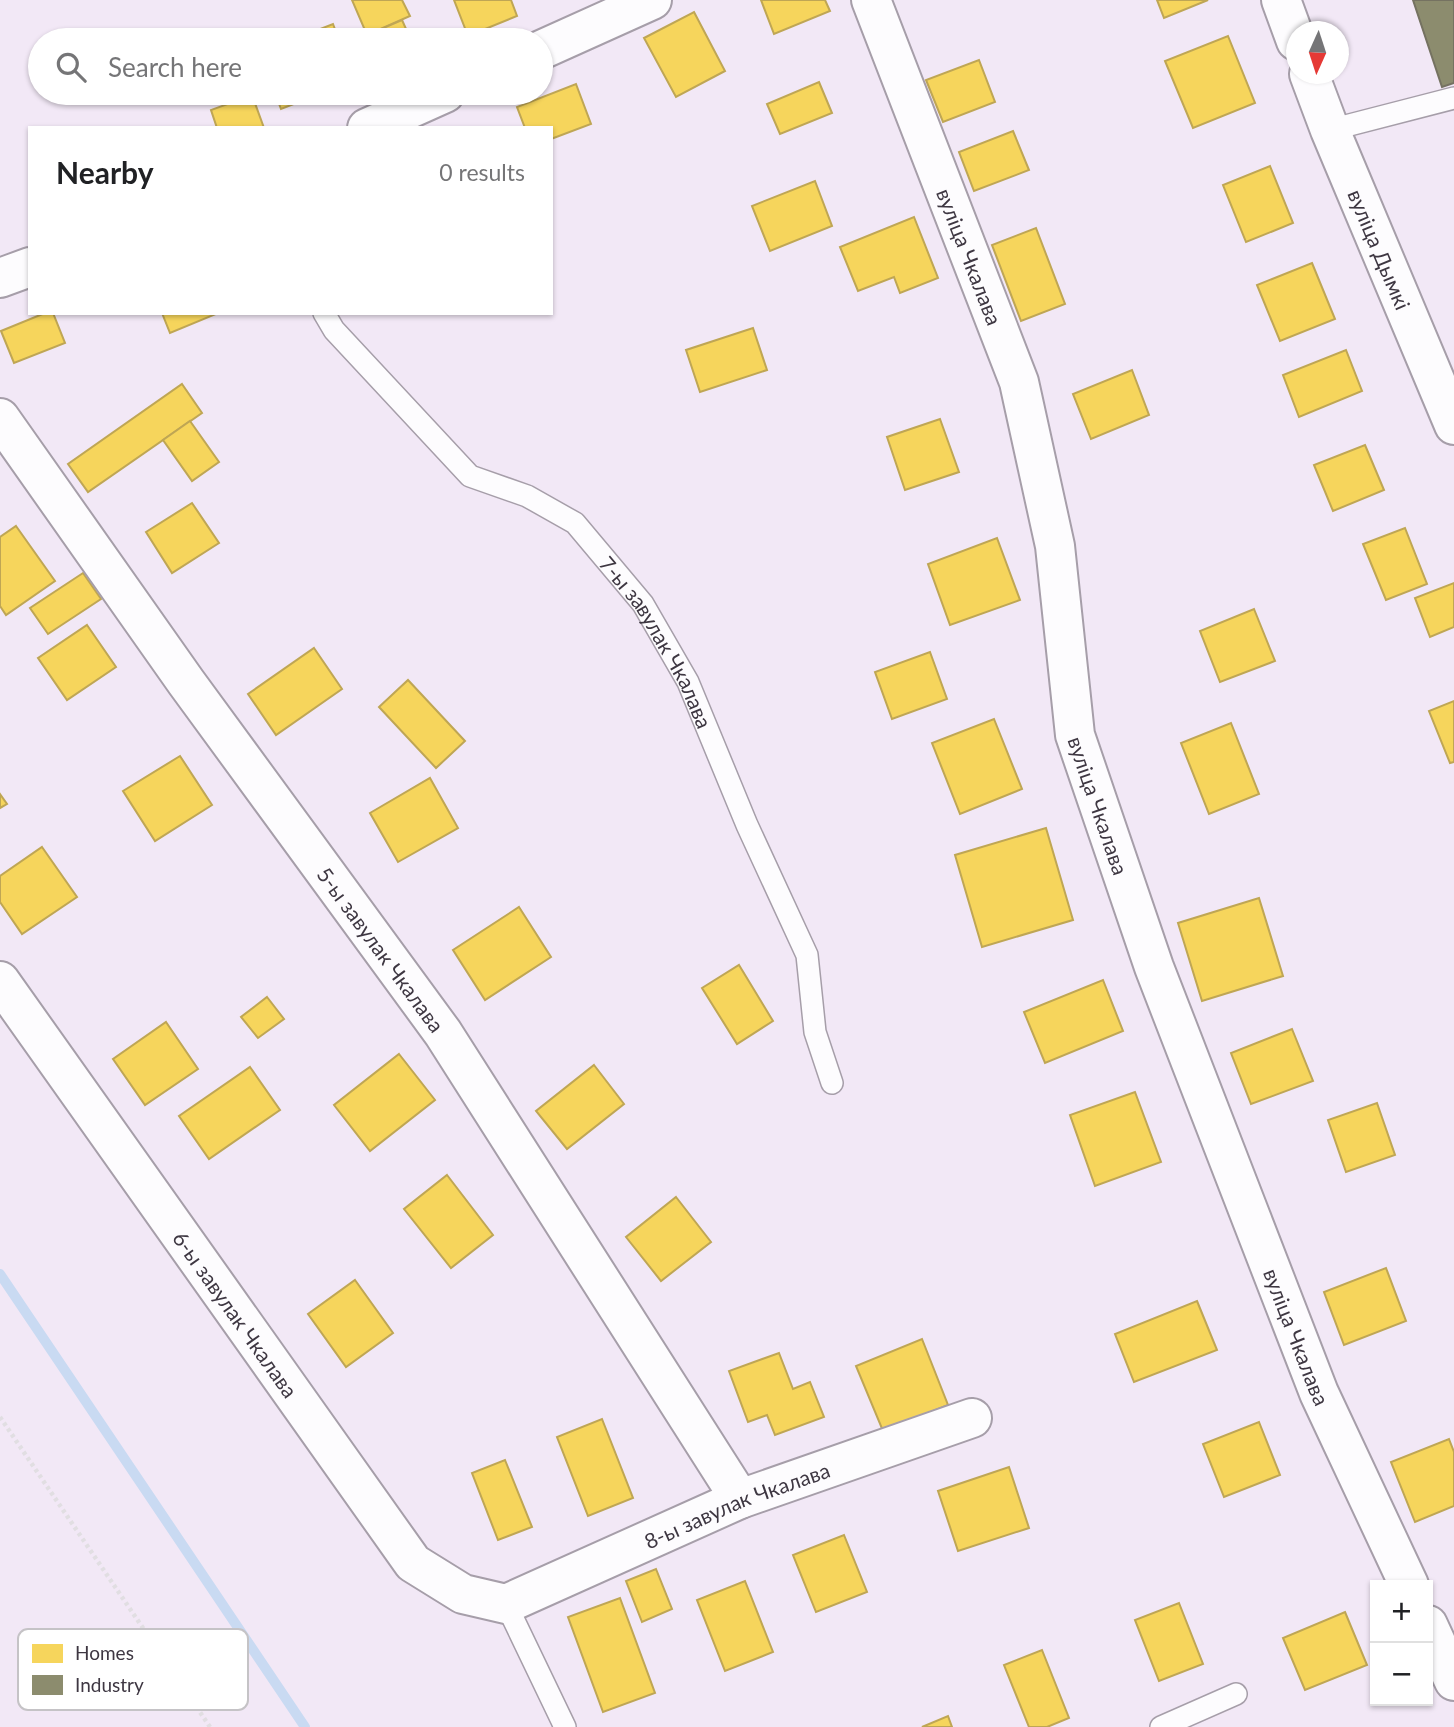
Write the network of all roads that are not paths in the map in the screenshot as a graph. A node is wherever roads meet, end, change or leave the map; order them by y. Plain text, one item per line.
1 (652, 0) edge
2 (871, 0) edge
3 (1281, 0) edge
4 (1289, 21) edge
5 (553, 45) edge
6 (1313, 84) edge
7 (1454, 98) edge
8 (418, 105) edge
9 (371, 126) edge
10 (1330, 130) junction
11 (28, 268) edge
12 (0, 278) edge
13 (325, 315) edge
14 (0, 418) edge
15 (1454, 425) edge
16 (0, 981) edge
17 (832, 1083) dead end
18 (972, 1418) dead end
19 (740, 1499) junction
20 (1407, 1580) edge
21 (506, 1604) junction
22 (1433, 1636) edge
23 (1454, 1681) edge
24 (1236, 1694) dead end
25 (565, 1727) edge
26 (1161, 1727) edge

1 - 5 street
2 - 20 street, вуліца Чкалава
3 - 4 street
6 - 10 street, вуліца Дымкі
7 - 10 lane
8 - 9 street
10 - 15 street, вуліца Дымкі
11 - 12 street
13 - 17 lane, 7-ы завулак Чкалава
14 - 19 street, 5-ы завулак Чкалава
16 - 21 street, 6-ы завулак Чкалава
18 - 19 street, 8-ы завулак Чкалава
19 - 21 street, 8-ы завулак Чкалава
21 - 25 lane
22 - 23 street
24 - 26 lane

